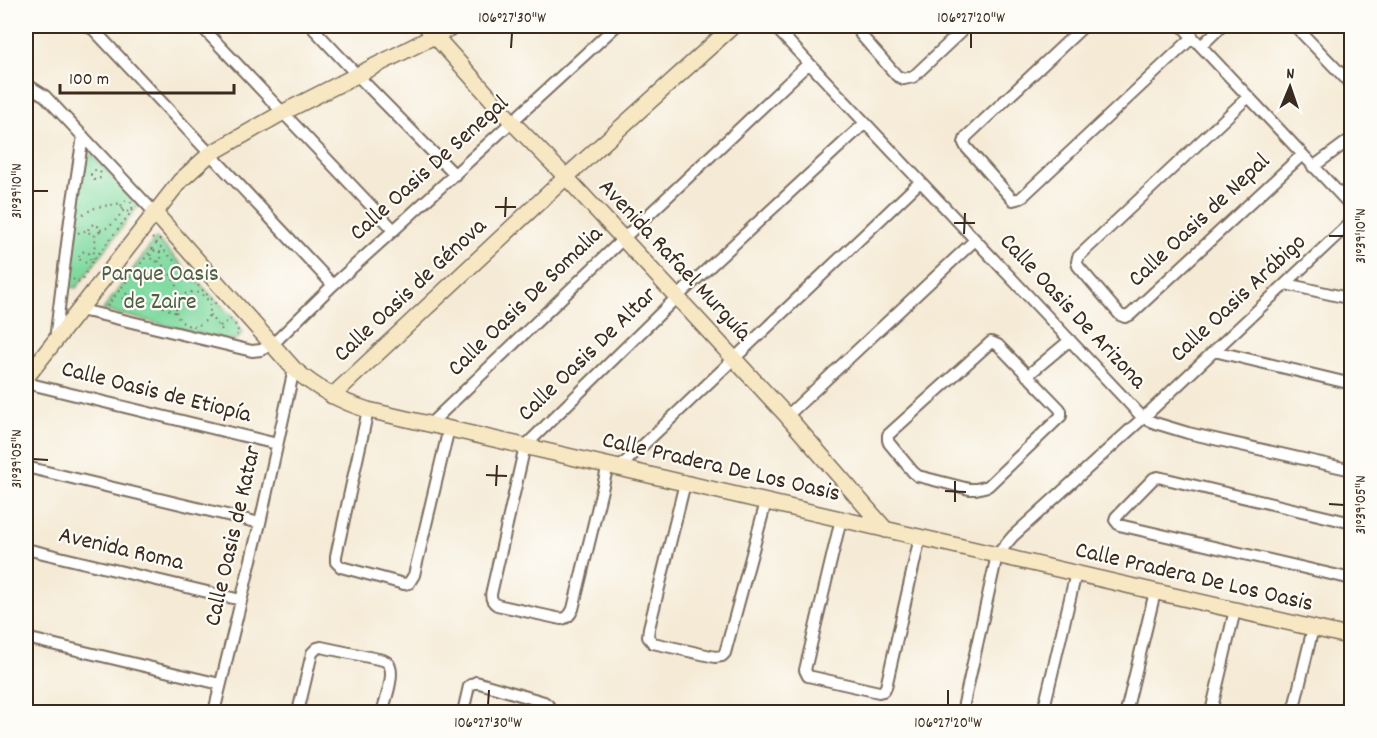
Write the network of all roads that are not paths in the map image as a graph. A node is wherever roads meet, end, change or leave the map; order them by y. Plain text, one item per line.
1 (87, 26) edge
2 (201, 26) edge
3 (311, 26) edge
4 (454, 26) edge
5 (616, 26) edge
6 (733, 26) edge
7 (774, 26) edge
8 (858, 26) edge
9 (967, 26) edge
10 (1084, 26) edge
11 (1182, 26) edge
12 (1222, 26) edge
13 (1295, 26) edge
14 (430, 31) edge
15 (1193, 37) junction
16 (1202, 46) junction
17 (809, 63) junction
18 (357, 75) junction
19 (26, 84) edge
20 (1352, 87) edge
21 (1248, 97) junction
22 (282, 113) junction
23 (512, 122) junction
24 (865, 123) junction
25 (83, 136) junction
26 (1352, 138) edge
27 (210, 154) junction
28 (1302, 155) junction
29 (1314, 167) junction
30 (455, 175) junction
31 (567, 177) junction
32 (920, 182) junction
33 (1352, 207) edge
34 (154, 212) junction
35 (1352, 221) edge
36 (394, 230) junction
37 (623, 238) junction
38 (975, 240) junction
39 (1286, 284) junction
40 (333, 285) junction
41 (677, 297) junction
42 (1352, 299) edge
43 (79, 310) junction
44 (1070, 340) junction
45 (55, 341) junction
46 (273, 344) junction
47 (1214, 351) junction
48 (734, 358) junction
49 (294, 369) junction
50 (1028, 376) junction
51 (26, 378) edge
52 (26, 383) edge
53 (1352, 384) edge
54 (332, 396) junction
55 (369, 410) junction
56 (787, 416) junction
57 (1143, 418) junction
58 (430, 424) junction
59 (449, 428) junction
60 (278, 444) junction
61 (525, 446) junction
62 (614, 466) junction
63 (26, 467) edge
64 (1352, 470) edge
65 (684, 483) junction
66 (766, 502) junction
67 (841, 519) junction
68 (260, 523) junction
69 (1352, 523) edge
70 (886, 530) junction
71 (920, 537) junction
72 (26, 549) edge
73 (997, 555) junction
74 (1076, 573) junction
75 (1352, 579) edge
76 (1155, 592) junction
77 (241, 600) junction
78 (1235, 610) junction
79 (1313, 628) junction
80 (1352, 637) edge
81 (26, 638) edge
82 (1352, 681) edge
83 (220, 684) junction
84 (214, 712) edge
85 (298, 712) edge
86 (382, 712) edge
87 (463, 712) edge
88 (549, 712) edge
89 (963, 712) edge
90 (1043, 712) edge
91 (1126, 712) edge
92 (1211, 712) edge
93 (1293, 712) edge
94 (1345, 712) edge

1 - 27 street
2 - 22 street
3 - 18 street
4 - 14 street
5 - 23 street, Calle Oasis De Senegal
6 - 31 street, Calle Oasis de Génova
7 - 17 street, Calle Oasis De Arizona
8 - 9 street
10 - 15 street
11 - 15 street
12 - 16 street
13 - 20 street
14 - 18 street
14 - 23 street, Avenida Rafael Murguía
15 - 16 street
16 - 21 street
17 - 24 street, Calle Oasis De Arizona
17 - 37 street, Calle Oasis De Somalia
18 - 22 street
18 - 30 street
19 - 25 street
21 - 28 street
21 - 28 street, Calle Oasis de Nepal
22 - 27 street
22 - 36 street
23 - 30 street, Calle Oasis De Senegal
23 - 31 street, Avenida Rafael Murguía
24 - 32 street, Calle Oasis De Arizona
24 - 41 street, Calle Oasis De Altar
25 - 34 street
25 - 45 street
26 - 29 street
27 - 34 street
27 - 40 street
28 - 29 street
29 - 33 street
30 - 36 street, Calle Oasis De Senegal
31 - 37 street, Avenida Rafael Murguía
31 - 54 street, Calle Oasis de Génova
32 - 38 street, Calle Oasis De Arizona
32 - 48 street
34 - 43 street
34 - 46 street, Calle Pradera De Los Oasis
35 - 39 street, Calle Oasis Arábigo
36 - 40 street, Calle Oasis De Senegal
37 - 41 street, Avenida Rafael Murguía
37 - 58 street, Calle Oasis De Somalia
38 - 44 street, Calle Oasis De Arizona
38 - 56 street
39 - 42 street
39 - 47 street, Calle Oasis Arábigo
40 - 46 street, Calle Oasis De Senegal
41 - 48 street, Avenida Rafael Murguía
41 - 61 street, Calle Oasis De Altar
43 - 45 street
43 - 46 street
44 - 50 street
44 - 57 street, Calle Oasis De Arizona
45 - 51 street
46 - 49 street, Calle Pradera De Los Oasis
47 - 53 street
47 - 57 street, Calle Oasis Arábigo
48 - 56 street, Avenida Rafael Murguía
48 - 62 street
49 - 54 street, Calle Pradera De Los Oasis
49 - 60 street, Calle Oasis de Katar
50 - 50 street
52 - 60 street, Calle Oasis de Etiopía
54 - 55 street, Calle Pradera De Los Oasis
55 - 58 street, Calle Pradera De Los Oasis
55 - 59 street
56 - 70 street, Avenida Rafael Murguía
57 - 64 street, Calle Oasis De Arizona
57 - 73 street, Calle Oasis Arábigo
58 - 59 street, Calle Pradera De Los Oasis
59 - 61 street, Calle Pradera De Los Oasis
60 - 68 street, Calle Oasis de Katar
61 - 62 street, Calle Pradera De Los Oasis
61 - 62 street
62 - 65 street, Calle Pradera De Los Oasis
63 - 68 street
65 - 66 street, Calle Pradera De Los Oasis
65 - 66 street
66 - 67 street, Calle Pradera De Los Oasis
67 - 70 street, Calle Pradera De Los Oasis
67 - 71 street
68 - 77 street, Calle Oasis de Katar
69 - 75 street
70 - 71 street, Calle Pradera De Los Oasis
71 - 73 street, Calle Pradera De Los Oasis
72 - 77 street, Avenida Roma
73 - 74 street, Calle Pradera De Los Oasis
73 - 89 street
74 - 76 street, Calle Pradera De Los Oasis
74 - 90 street
76 - 78 street, Calle Pradera De Los Oasis
76 - 91 street
77 - 83 street, Calle Oasis de Katar
78 - 79 street, Calle Pradera De Los Oasis
78 - 92 street
79 - 80 street, Calle Pradera De Los Oasis
79 - 93 street
81 - 83 street
82 - 94 street
83 - 84 street, Calle Oasis de Katar
85 - 86 street
87 - 88 street

